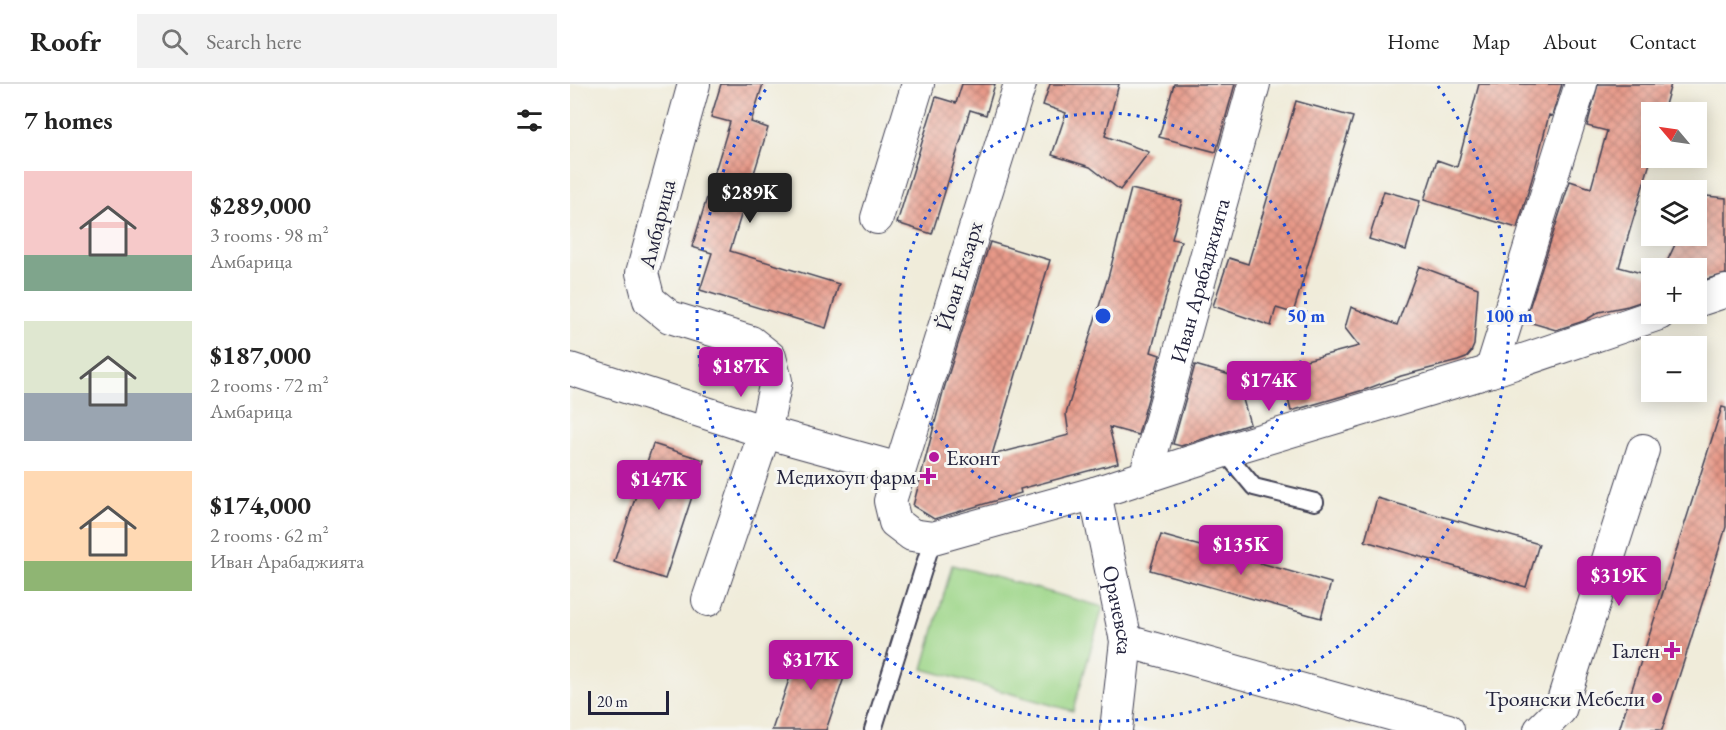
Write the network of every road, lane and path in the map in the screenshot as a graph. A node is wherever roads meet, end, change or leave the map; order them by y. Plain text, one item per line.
1 (694, 84) edge
2 (918, 84) edge
3 (1020, 84) edge
4 (1254, 84) edge
5 (1581, 84) edge
6 (877, 219) dead end
7 (1726, 291) edge
8 (1707, 297) edge
9 (1641, 320) edge
10 (570, 369) edge
11 (1491, 371) junction
12 (765, 432) junction
13 (1643, 450) dead end
14 (1224, 451) junction
15 (899, 469) junction
16 (1145, 477) junction
17 (1095, 493) junction
18 (1315, 502) dead end
19 (933, 538) junction
20 (708, 600) dead end
21 (1126, 641) junction
22 (873, 730) edge
23 (1116, 730) edge
24 (1448, 730) edge
25 (1540, 730) edge

1 - 12 street, Амбарица
2 - 6 street
3 - 15 street, Йоан Екзарх
4 - 16 street, Иван Арабаджията
5 - 11 street
7 - 8 street
9 - 11 street
10 - 12 street
11 - 14 street
12 - 15 street
12 - 20 street, Амбарица
13 - 25 street
14 - 16 street
14 - 18 lane
15 - 19 street, Йоан Екзарх
16 - 17 street
17 - 19 street
17 - 21 street, Орачевска
19 - 22 lane
21 - 23 street, Орачевска
21 - 24 street

